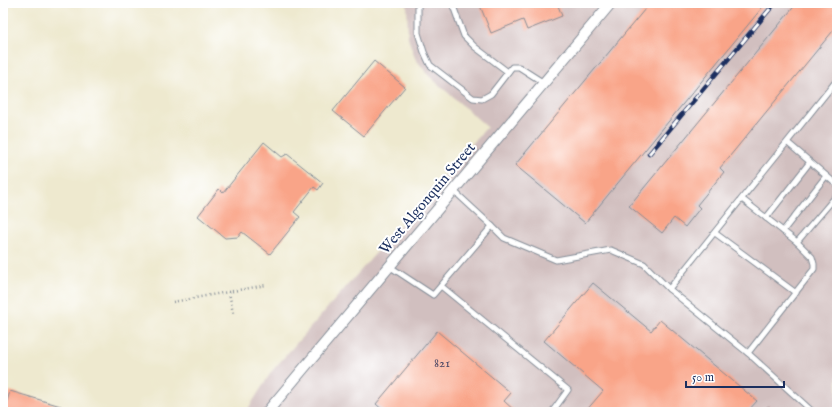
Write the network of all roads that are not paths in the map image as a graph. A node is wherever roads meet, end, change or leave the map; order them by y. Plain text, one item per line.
1 (418, 3) edge
2 (452, 3) edge
3 (607, 5) edge
4 (508, 72) junction
5 (837, 80) edge
6 (544, 83) junction
7 (788, 143) junction
8 (810, 162) junction
9 (826, 176) junction
10 (837, 185) edge
11 (453, 190) junction
12 (837, 195) edge
13 (742, 199) junction
14 (766, 218) junction
15 (492, 226) junction
16 (783, 231) junction
17 (715, 233) junction
18 (797, 242) junction
19 (390, 266) junction
20 (441, 286) junction
21 (669, 289) junction
22 (796, 293) junction
23 (748, 353) junction
24 (267, 412) edge
25 (552, 412) edge
26 (813, 412) edge

1 - 4 lane
2 - 4 lane
3 - 6 street, West Algonquin Street
4 - 6 lane
5 - 7 lane
6 - 11 street, West Algonquin Street
7 - 8 lane
7 - 13 lane
8 - 9 lane
8 - 14 lane
9 - 10 lane
9 - 16 lane
11 - 15 lane
11 - 19 street, West Algonquin Street
12 - 18 lane
13 - 14 lane
13 - 17 lane
14 - 16 lane
15 - 20 lane
15 - 21 lane
16 - 18 lane
17 - 21 lane
17 - 22 lane
18 - 22 lane
19 - 20 lane
19 - 24 street, West Algonquin Street
20 - 25 lane
21 - 23 lane
22 - 23 lane
23 - 26 lane

